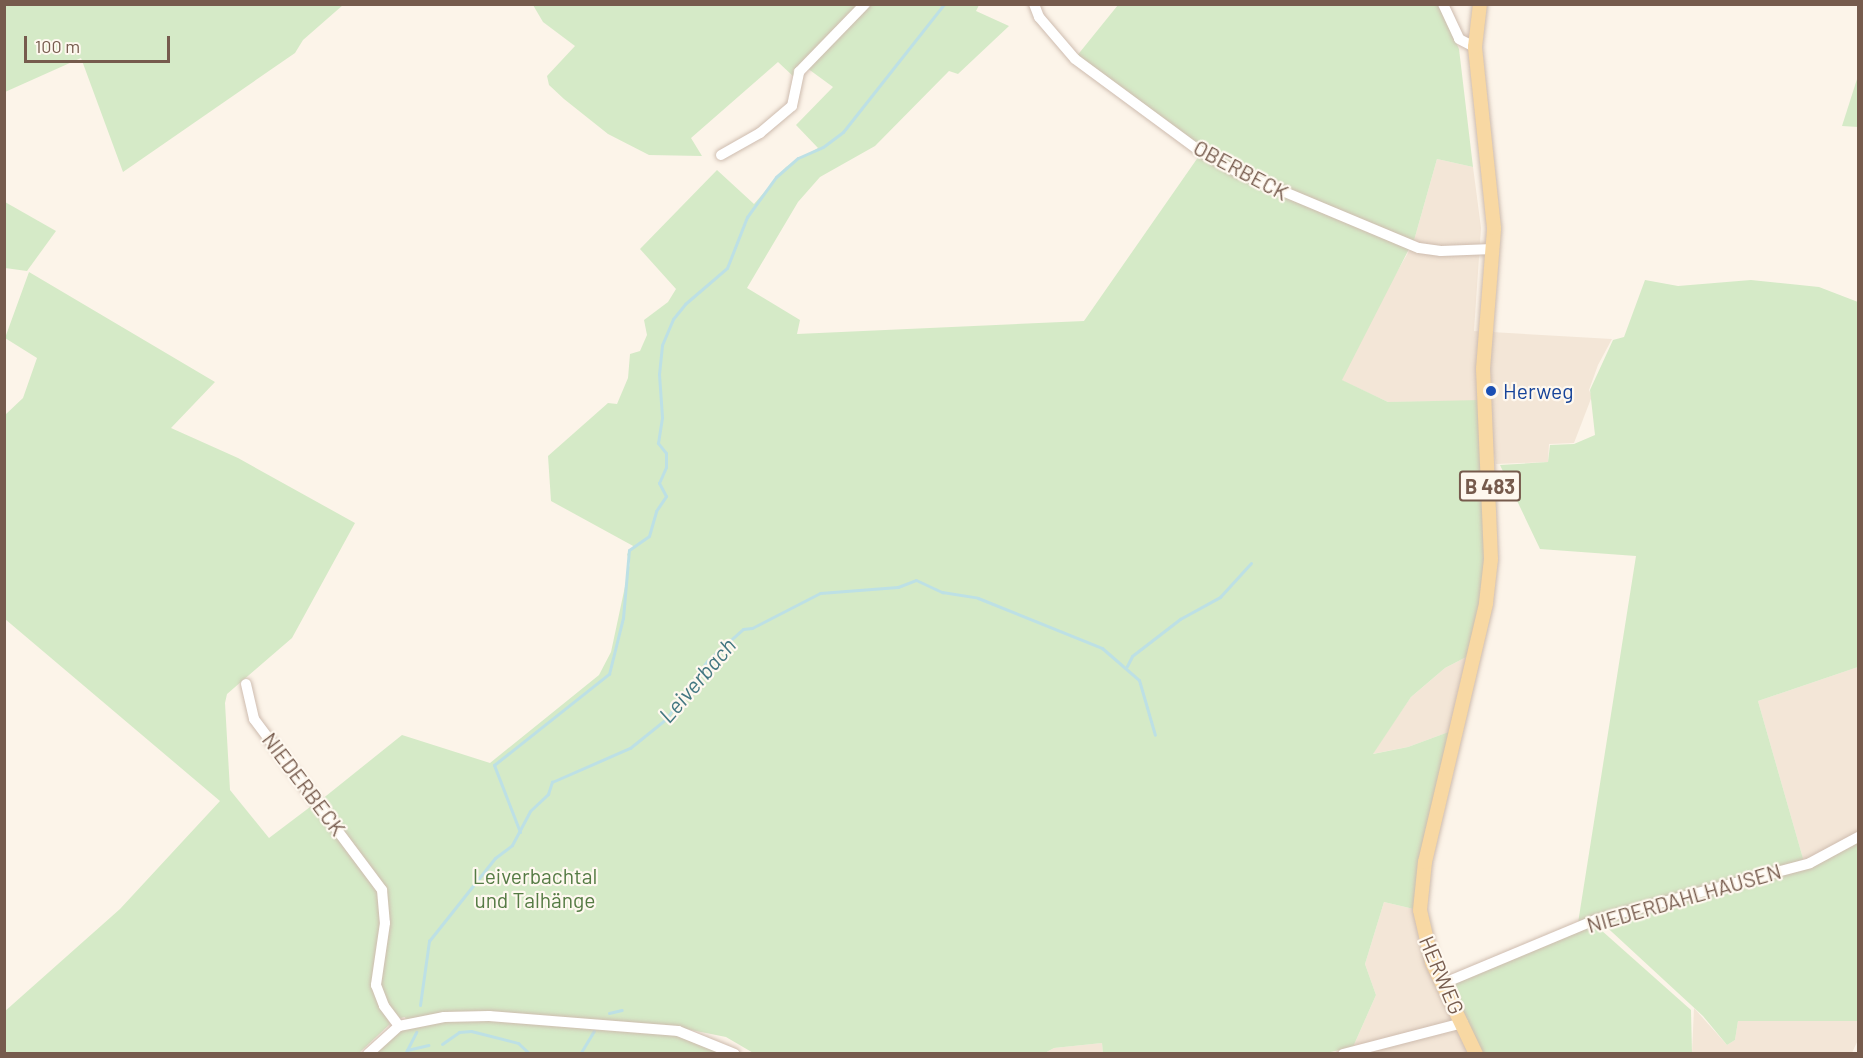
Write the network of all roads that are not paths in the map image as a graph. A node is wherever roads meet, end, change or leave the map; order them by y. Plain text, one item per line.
1 (865, 4) edge
2 (1034, 4) edge
3 (1443, 4) edge
4 (1480, 4) edge
5 (1475, 47) junction
6 (721, 155) dead end
7 (1493, 249) junction
8 (246, 684) dead end
9 (1858, 837) edge
10 (1442, 984) junction
11 (1463, 1023) junction
12 (399, 1026) junction
13 (368, 1053) edge
14 (735, 1053) edge
15 (1343, 1053) edge
16 (1476, 1053) edge

1 - 6 street
2 - 7 street, OBERBECK
3 - 5 street
4 - 5 main road, HERWEG / B 483
5 - 7 main road, HERWEG / B 483
7 - 10 main road, HERWEG / B 483
8 - 12 street, NIEDERBECK
9 - 10 street, NIEDERDAHLHAUSEN
10 - 11 main road, HERWEG / B 483
11 - 15 street
11 - 16 main road, HERWEG / B 483
12 - 13 street
12 - 14 street

